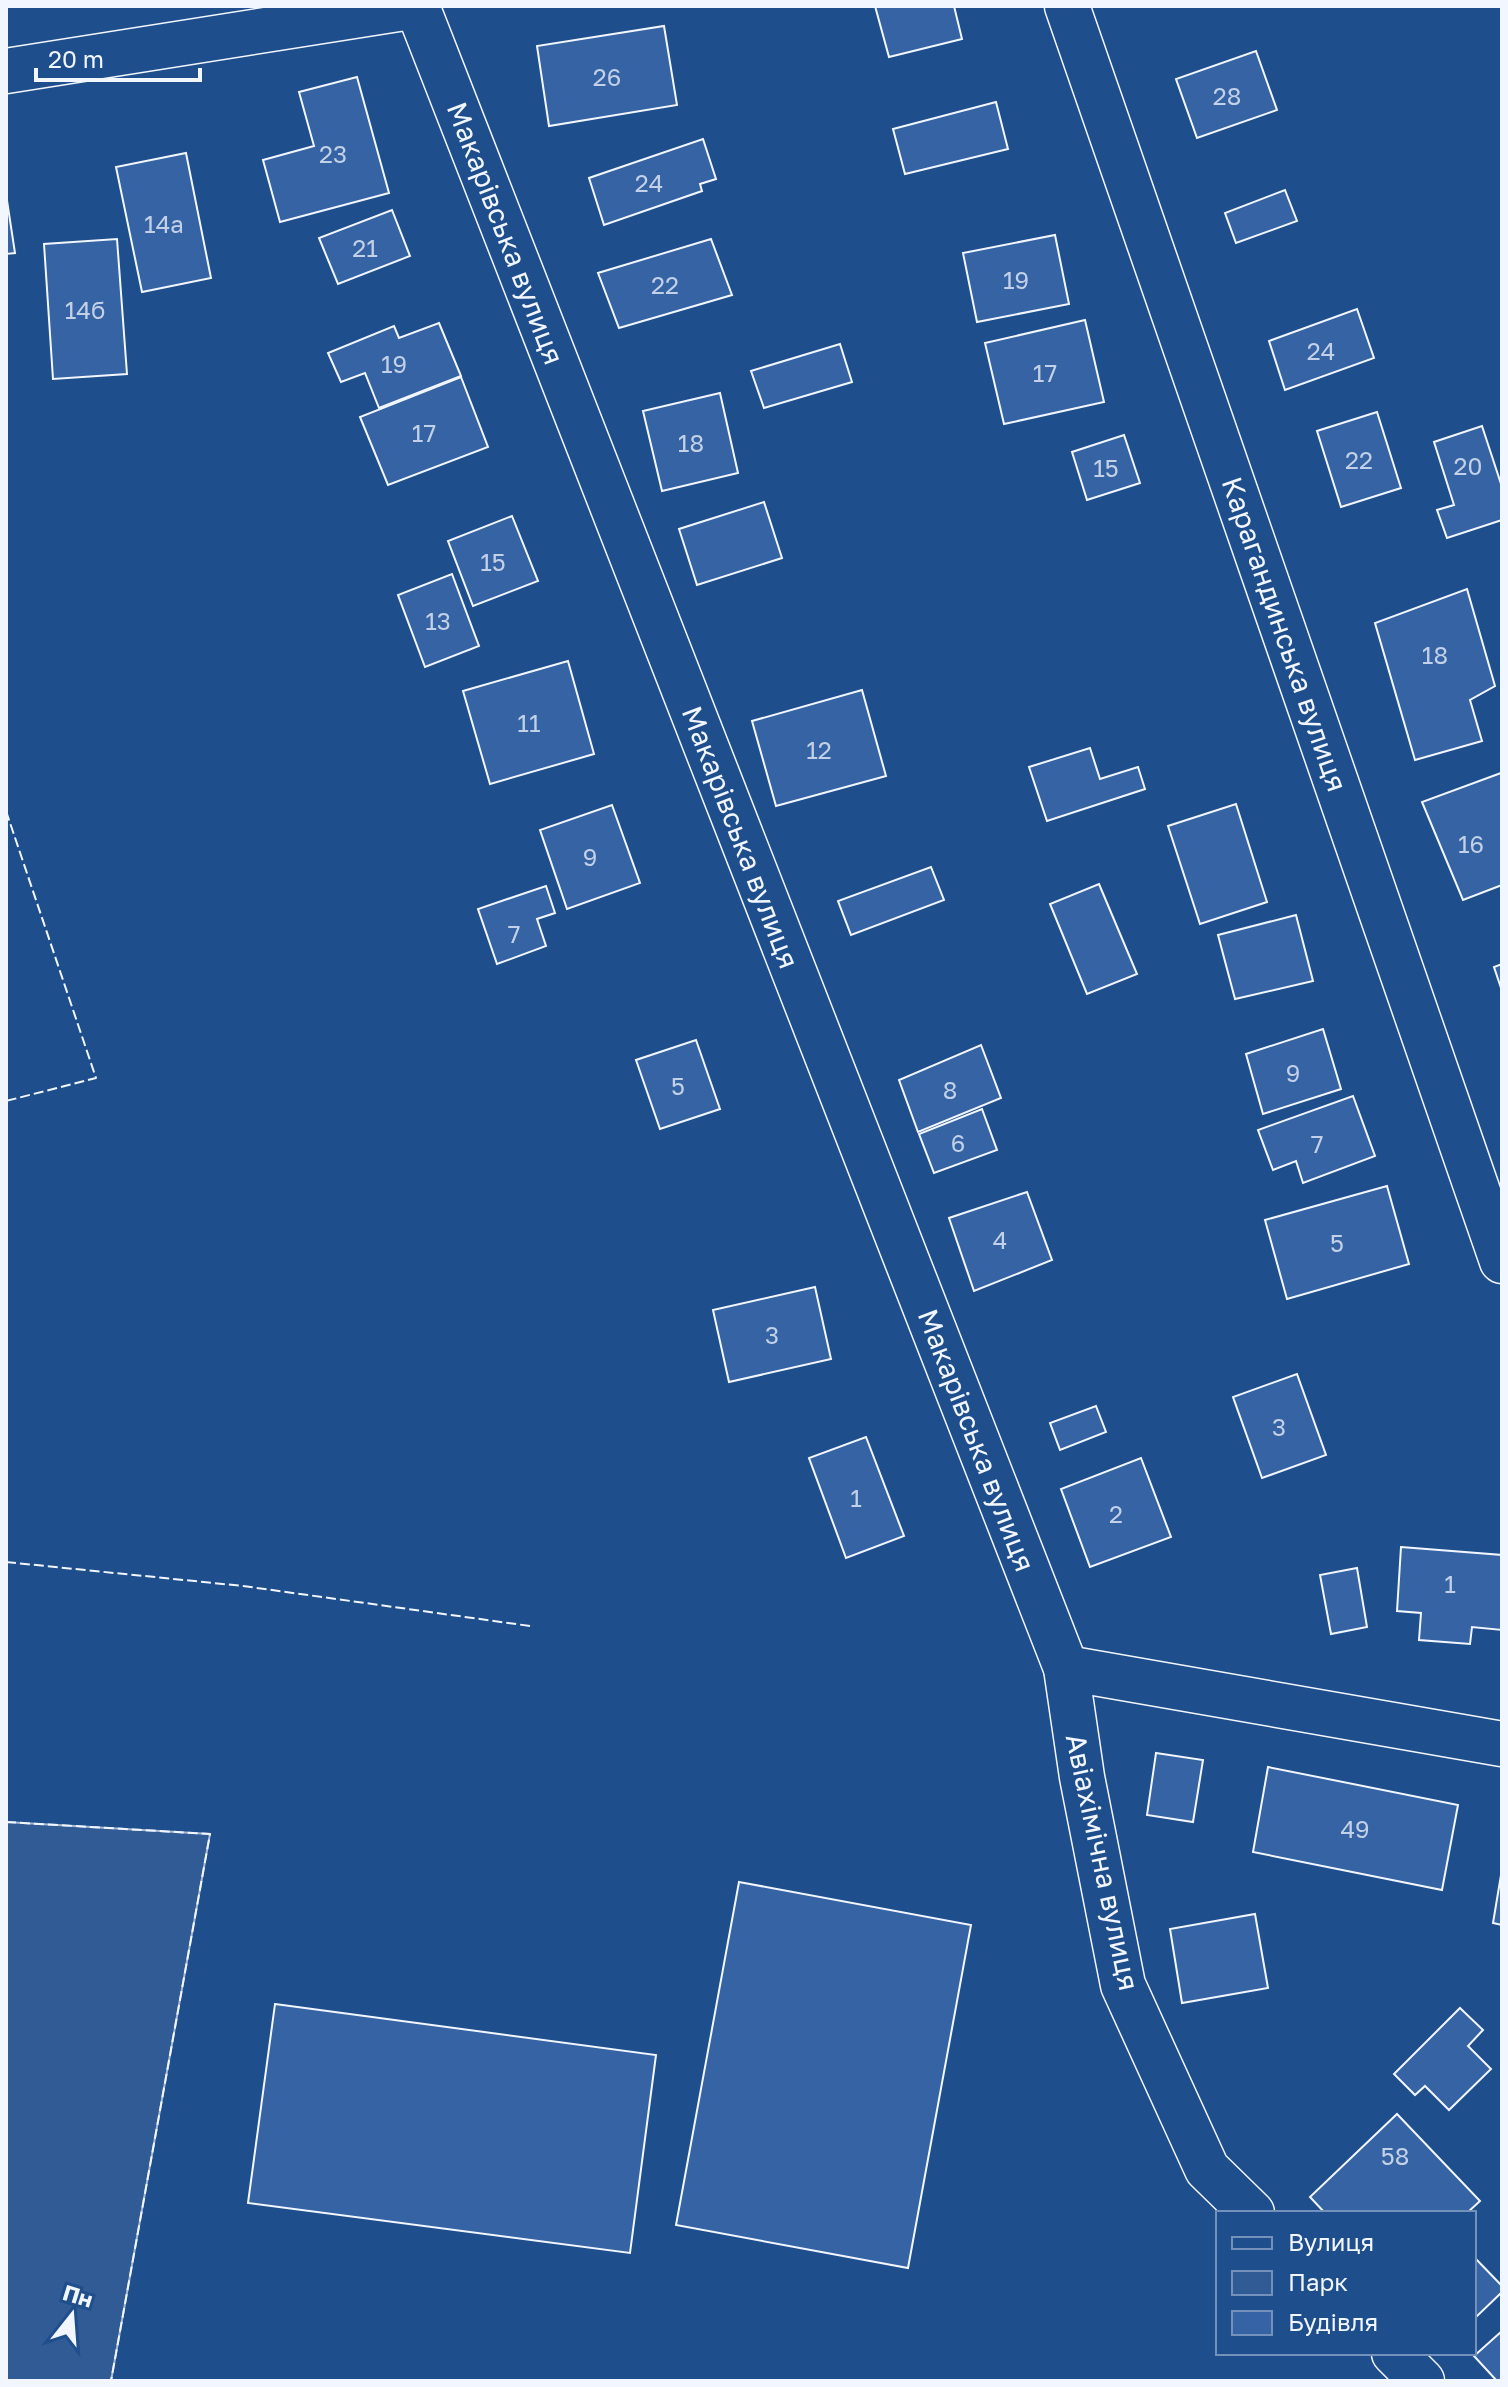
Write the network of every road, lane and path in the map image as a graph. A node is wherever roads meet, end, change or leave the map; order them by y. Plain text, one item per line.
1 (417, 6) edge
2 (1067, 6) edge
3 (6, 71) edge
4 (1502, 1261) edge
5 (1066, 1668) junction
6 (1502, 1744) edge
7 (1250, 2211) edge
8 (1396, 2355) edge
9 (1422, 2381) edge

1 - 3 street
1 - 5 street, Макарівська вулиця
2 - 4 street, Карагандинська вулиця
5 - 6 street
5 - 7 street, Авіахімічна вулиця
8 - 9 street

